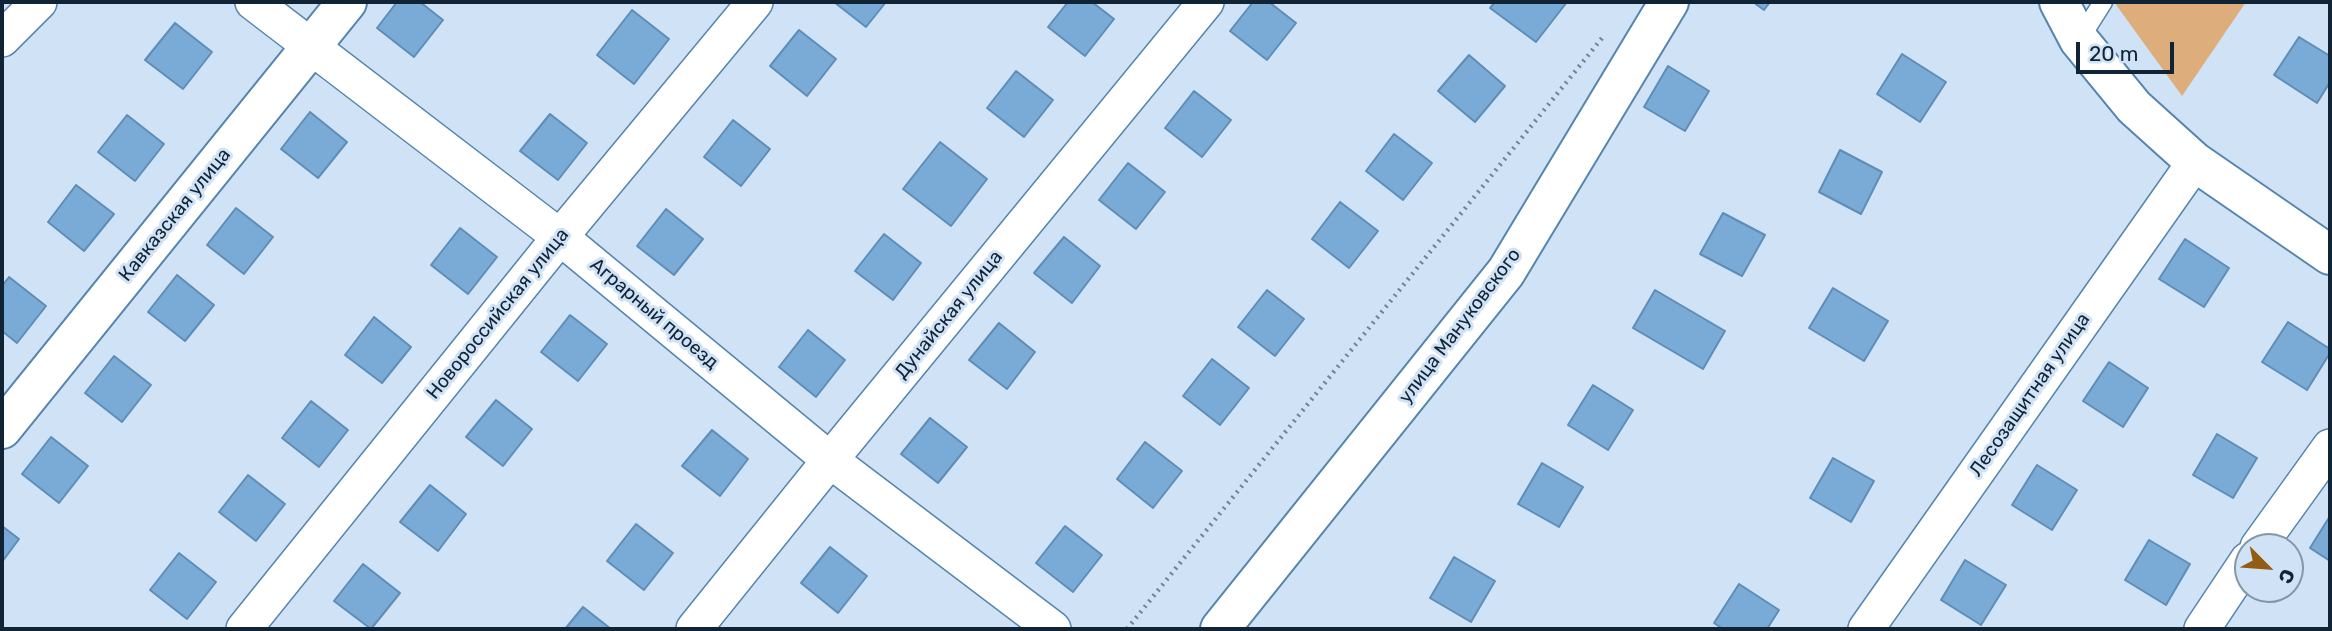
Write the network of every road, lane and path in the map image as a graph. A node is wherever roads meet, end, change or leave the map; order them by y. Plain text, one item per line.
1 (39, 2) edge
2 (253, 2) edge
3 (347, 2) edge
4 (755, 2) edge
5 (1206, 2) edge
6 (1669, 2) edge
7 (2059, 2) edge
8 (2103, 2) edge
9 (1606, 34) dead end
10 (2, 39) edge
11 (2079, 40) junction
12 (311, 47) junction
13 (2195, 162) junction
14 (560, 237) junction
15 (2330, 255) edge
16 (2, 429) edge
17 (2330, 447) edge
18 (830, 460) junction
19 (2268, 533) edge
20 (2234, 581) edge
21 (244, 629) edge
22 (694, 629) edge
23 (1053, 629) edge
24 (1127, 629) edge
25 (1220, 629) edge
26 (1866, 629) edge
27 (2202, 629) edge

1 - 10 street
2 - 12 street, Аграрный проезд
3 - 12 street, Кавказская улица
4 - 14 street, Новороссийская улица
5 - 18 street, Дунайская улица
6 - 25 street, улица Мануковского
7 - 11 street
8 - 11 lane
9 - 24 path
11 - 13 street
12 - 14 street, Аграрный проезд
12 - 16 street, Кавказская улица
13 - 15 street
13 - 26 street, Лесозащитная улица
14 - 18 street, Аграрный проезд
14 - 21 street, Новороссийская улица
17 - 19 street
18 - 22 street, Дунайская улица
18 - 23 street, Аграрный проезд
20 - 27 street

